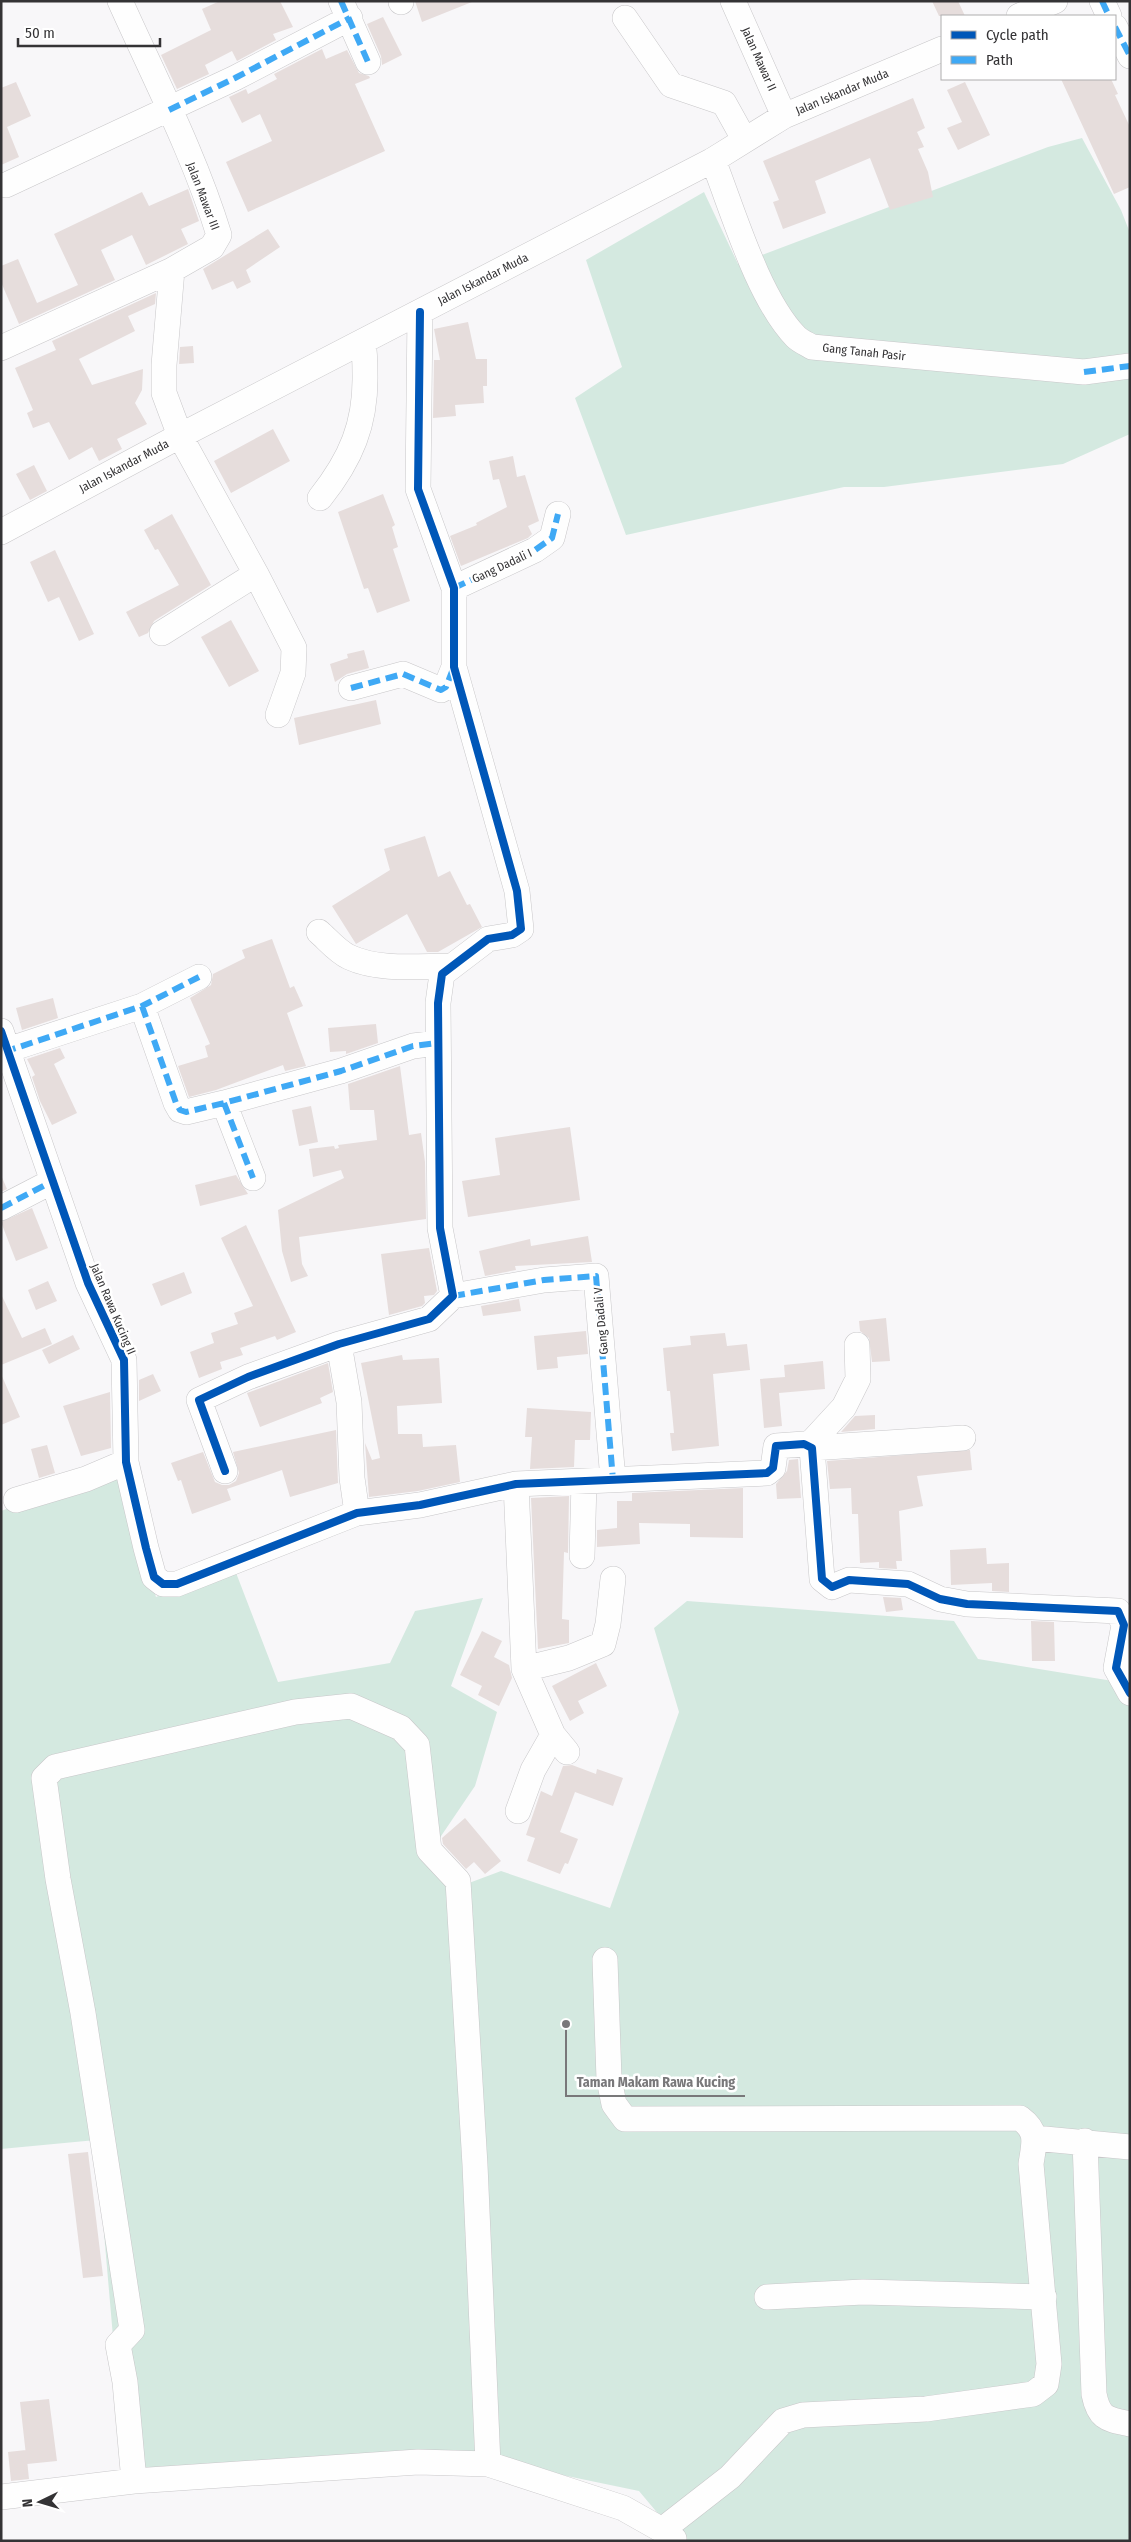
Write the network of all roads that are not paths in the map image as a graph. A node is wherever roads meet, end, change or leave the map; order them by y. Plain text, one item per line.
1 (120, 1) edge
2 (733, 1) edge
3 (1055, 1) edge
4 (1102, 1) edge
5 (346, 10) edge
6 (1021, 15) edge
7 (1109, 15) edge
8 (625, 18) dead end
9 (1116, 29) edge
10 (941, 49) edge
11 (1130, 56) edge
12 (368, 62) dead end
13 (169, 110) junction
14 (784, 116) junction
15 (744, 139) junction
16 (712, 160) junction
17 (6, 185) dead end
18 (172, 270) junction
19 (420, 312) junction
20 (363, 343) junction
21 (1, 348) edge
22 (1130, 366) edge
23 (180, 436) junction
24 (320, 498) dead end
25 (558, 514) dead end
26 (1, 532) edge
27 (256, 574) junction
28 (454, 588) junction
29 (162, 633) dead end
30 (454, 667) junction
31 (352, 688) dead end
32 (278, 715) dead end
33 (319, 932) dead end
34 (450, 966) junction
35 (199, 977) dead end
36 (142, 1006) junction
37 (438, 1043) junction
38 (4, 1044) edge
39 (224, 1103) junction
40 (253, 1178) dead end
41 (53, 1181) junction
42 (1, 1208) edge
43 (453, 1296) junction
44 (339, 1344) junction
45 (856, 1345) dead end
46 (963, 1438) dead end
47 (810, 1447) junction
48 (126, 1462) junction
49 (224, 1471) dead end
50 (613, 1480) junction
51 (584, 1482) junction
52 (516, 1484) junction
53 (16, 1500) dead end
54 (357, 1513) junction
55 (582, 1556) dead end
56 (612, 1579) dead end
57 (524, 1669) junction
58 (1130, 1693) edge
59 (518, 1811) dead end
60 (605, 1960) dead end
61 (1034, 2138) junction
62 (1084, 2141) junction
63 (1130, 2147) edge
64 (766, 2297) dead end
65 (1044, 2297) junction
66 (1130, 2424) edge
67 (488, 2464) junction
68 (134, 2481) junction
69 (1, 2497) edge
70 (669, 2535) edge

1 - 13 street, Jalan Mawar III
2 - 14 street, Jalan Mawar II
3 - 6 street
4 - 7 street
5 - 12 street
5 - 13 street
8 - 15 street
9 - 11 street
10 - 14 street, Jalan Iskandar Muda
13 - 17 street
13 - 18 street, Jalan Mawar III
14 - 15 street, Jalan Iskandar Muda
15 - 16 street, Jalan Iskandar Muda
16 - 19 street, Jalan Iskandar Muda
16 - 22 street, Gang Tanah Pasir
18 - 21 street
18 - 23 street
19 - 20 street, Jalan Iskandar Muda
19 - 28 street
20 - 23 street, Jalan Iskandar Muda
20 - 24 street
23 - 26 street, Jalan Iskandar Muda
23 - 27 street
25 - 28 street, Gang Dadali I
27 - 29 street
27 - 32 street
28 - 30 street
30 - 31 street
30 - 34 street
33 - 34 street
34 - 37 street
35 - 36 street
36 - 38 street
36 - 39 street
37 - 39 street
37 - 43 street
38 - 41 street, Jalan Rawa Kucing II
39 - 40 street
41 - 42 street
41 - 48 street, Jalan Rawa Kucing II
43 - 44 street
43 - 50 street, Gang Dadali V
44 - 49 street
44 - 54 street
45 - 47 street
46 - 47 street
47 - 50 street, Jalan Rawa Kucing II
47 - 58 street
48 - 53 street
48 - 54 street, Jalan Rawa Kucing II
50 - 51 street, Jalan Rawa Kucing II
51 - 52 street, Jalan Rawa Kucing II
51 - 55 street
52 - 54 street, Jalan Rawa Kucing II
52 - 57 street
56 - 57 street
57 - 59 street
60 - 61 street
61 - 62 street
61 - 65 street
62 - 63 street
62 - 66 street
64 - 65 street
65 - 70 street
67 - 68 street
67 - 68 street
67 - 70 street
68 - 69 street

